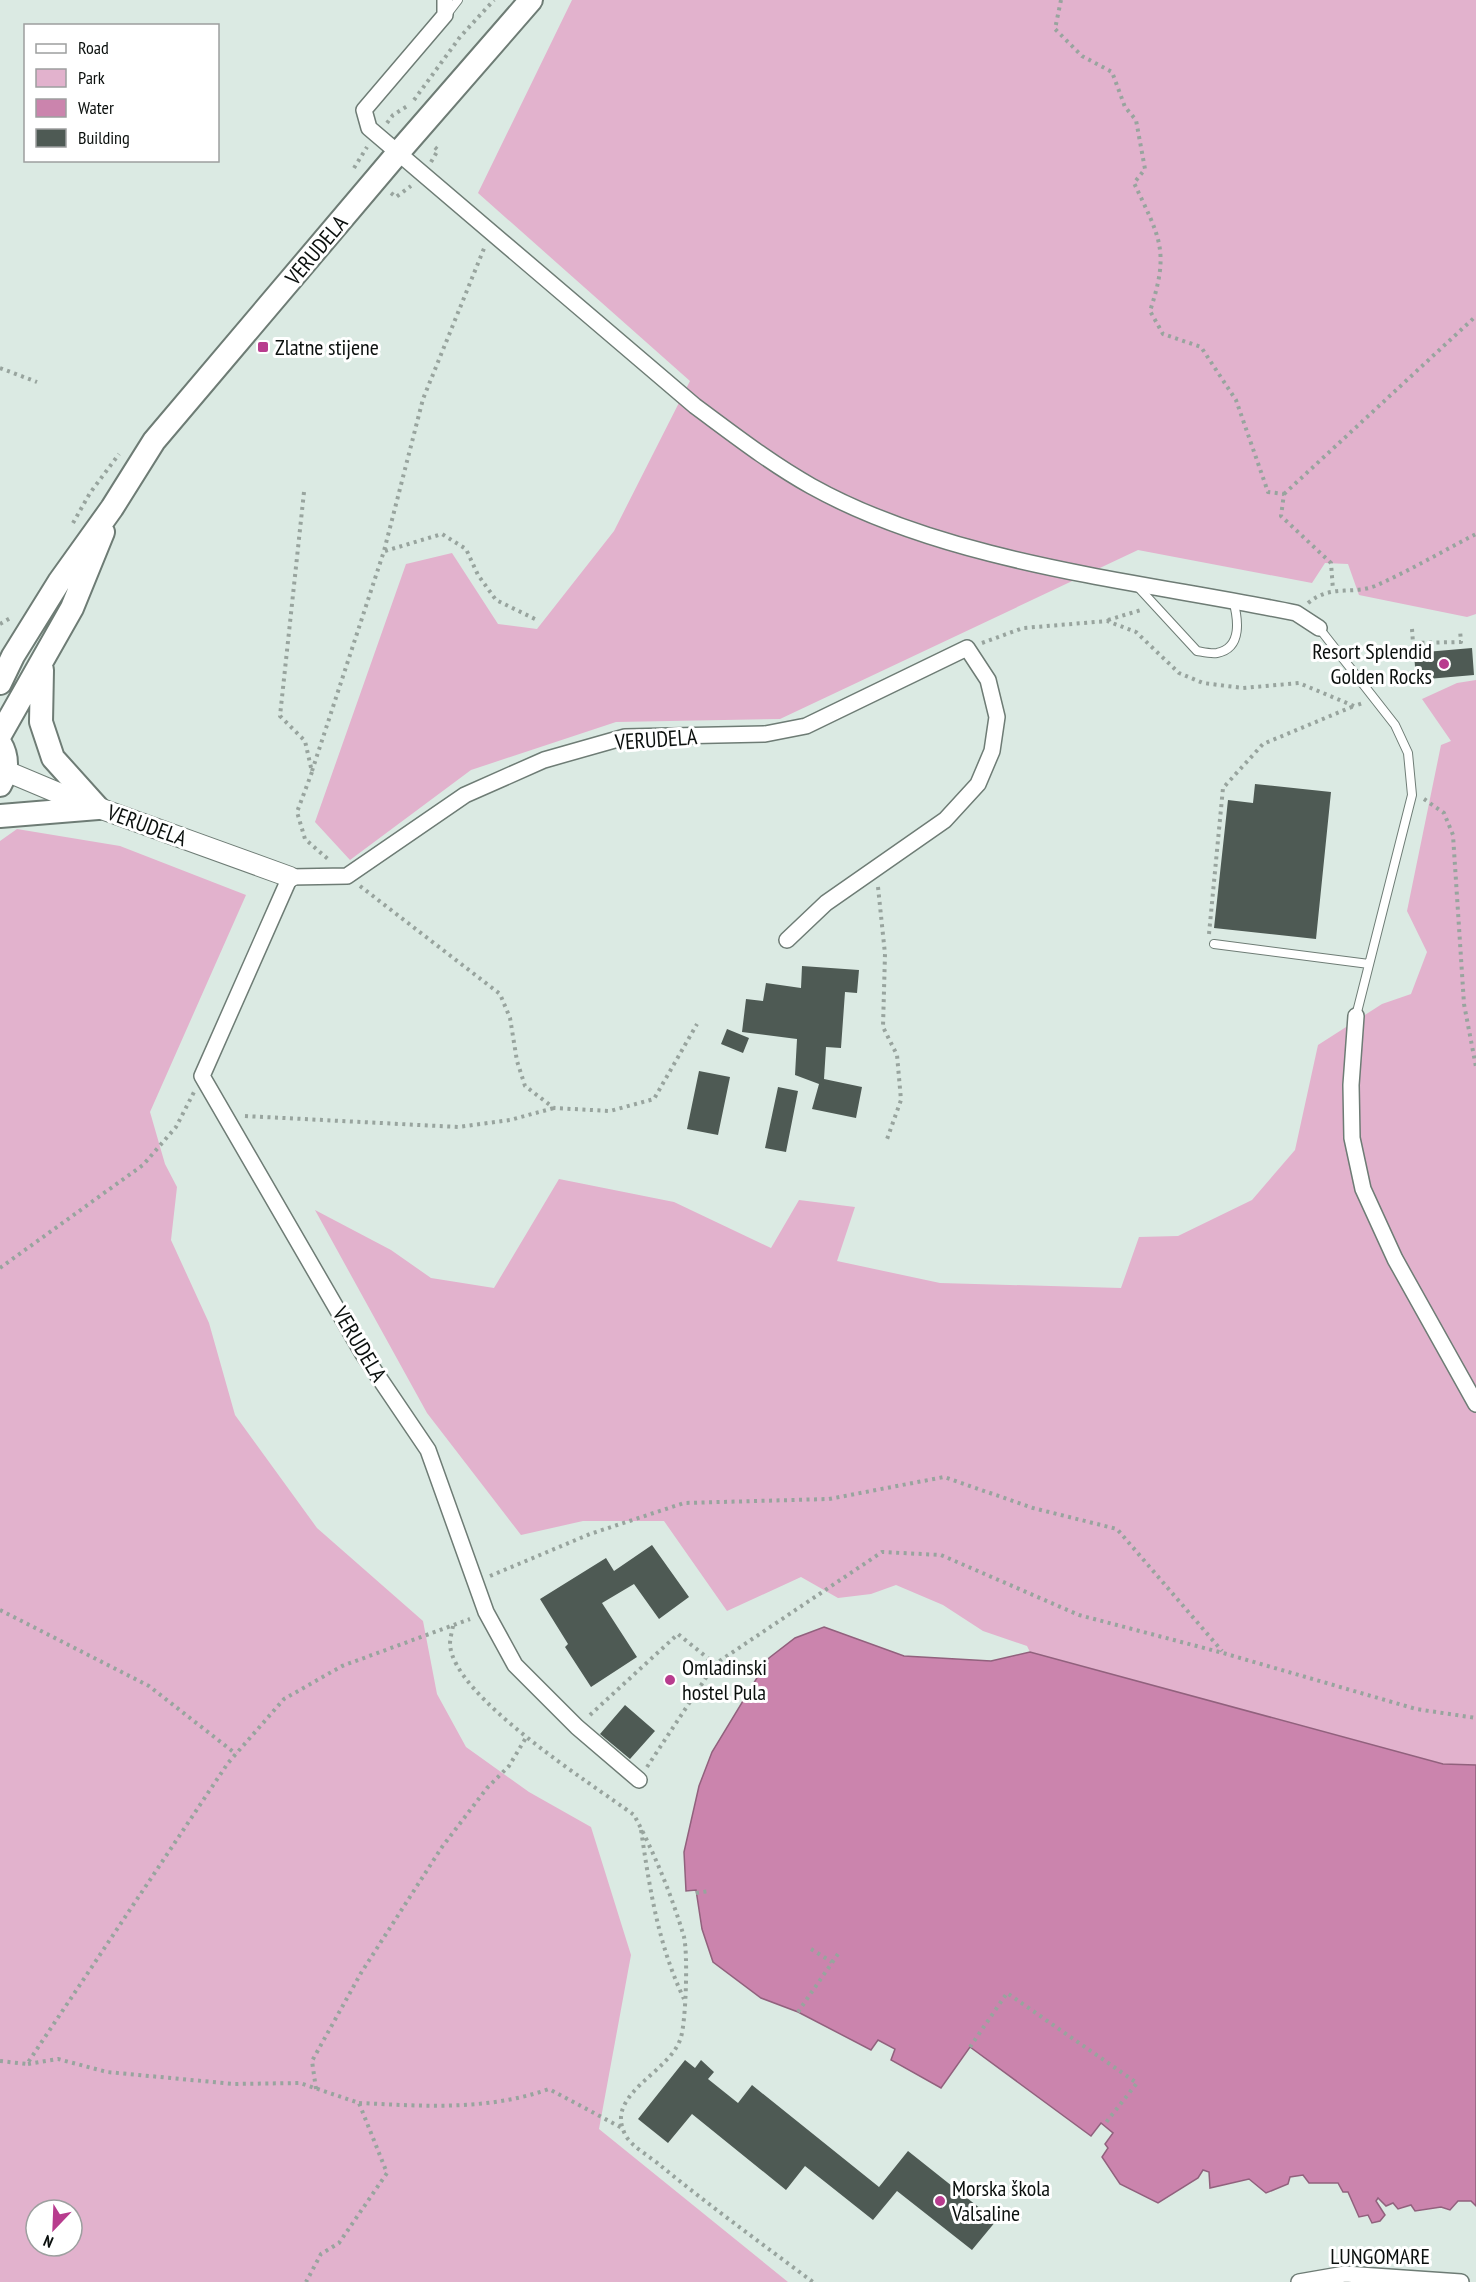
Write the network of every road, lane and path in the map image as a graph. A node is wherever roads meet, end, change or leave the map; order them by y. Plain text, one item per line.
1 (458, 0) edge
2 (494, 0) edge
3 (531, 0) edge
4 (1061, 0) edge
5 (445, 8) edge
6 (377, 135) junction
7 (397, 154) junction
8 (482, 250) dead end
9 (1476, 316) edge
10 (0, 368) edge
11 (37, 382) dead end
12 (304, 492) dead end
13 (1284, 494) junction
14 (112, 508) junction
15 (1476, 534) edge
16 (384, 551) junction
17 (1136, 583) junction
18 (1333, 590) junction
19 (1233, 600) junction
20 (1155, 606) junction
21 (1296, 613) junction
22 (535, 619) dead end
23 (1107, 621) junction
24 (1319, 628) joint
25 (1412, 629) dead end
26 (1460, 630) dead end
27 (967, 648) junction
28 (7, 661) edge
29 (43, 662) junction
30 (0, 683) edge
31 (1374, 699) junction
32 (1354, 706) junction
33 (0, 735) edge
34 (0, 743) edge
35 (312, 772) junction
36 (3, 778) edge
37 (1412, 795) junction
38 (98, 808) junction
39 (0, 816) edge
40 (876, 868) junction
41 (347, 876) junction
42 (290, 877) junction
43 (787, 940) dead end
44 (1215, 944) joint
45 (1370, 964) junction
46 (1356, 1016) joint
47 (697, 1024) dead end
48 (1476, 1066) edge
49 (202, 1076) junction
50 (554, 1108) junction
51 (226, 1115) junction
52 (886, 1142) dead end
53 (0, 1268) edge
54 (1476, 1404) edge
55 (476, 1582) junction
56 (0, 1610) edge
57 (1223, 1653) junction
58 (716, 1664) junction
59 (1476, 1718) edge
60 (577, 1727) junction
61 (527, 1736) junction
62 (236, 1754) junction
63 (639, 1780) joint
64 (640, 1827) junction
65 (709, 1892) dead end
66 (696, 1893) dead end
67 (811, 1949) dead end
68 (838, 1954) dead end
69 (832, 1962) junction
70 (684, 2000) junction
71 (798, 2012) dead end
72 (970, 2047) dead end
73 (0, 2061) edge
74 (27, 2064) junction
75 (316, 2089) junction
76 (359, 2103) junction
77 (1104, 2125) dead end
78 (624, 2129) junction
79 (306, 2282) edge
80 (813, 2282) edge
81 (1299, 2282) edge
82 (1461, 2282) edge

1 - 5 lane
2 - 6 path
3 - 7 main road, VERUDELA
4 - 13 path
5 - 6 street
6 - 7 street
7 - 14 main road, VERUDELA
7 - 17 street
8 - 16 path
9 - 13 path
10 - 11 path
12 - 35 path
13 - 18 path
14 - 28 main road, VERUDELA
14 - 29 main road, VERUDELA
15 - 18 path
16 - 22 path
16 - 35 path
17 - 19 street
17 - 20 lane
18 - 21 path
19 - 20 lane
19 - 21 street
20 - 23 path
21 - 24 street
23 - 27 path
23 - 32 path
24 - 31 lane
25 - 26 path
27 - 40 street
27 - 41 street, VERUDELA
28 - 30 main road, VERUDELA
29 - 33 main road, VERUDELA
29 - 38 main road
31 - 32 path
31 - 37 lane
32 - 44 path
34 - 36 main road
35 - 41 path
36 - 38 street, VERUDELA
37 - 45 lane
37 - 48 path
38 - 39 main road
38 - 42 street, VERUDELA
40 - 43 street
40 - 52 path
41 - 42 street, VERUDELA
41 - 50 path
42 - 49 street
44 - 45 lane
45 - 46 lane
46 - 54 street
47 - 50 path
49 - 51 street, VERUDELA
49 - 53 path
50 - 51 path
51 - 55 street, VERUDELA
55 - 57 path
55 - 60 street, VERUDELA
56 - 62 path
57 - 58 path
57 - 59 path
58 - 60 path
58 - 63 path
60 - 63 street, VERUDELA
61 - 62 path
61 - 64 path
61 - 75 path
62 - 74 path
64 - 70 path
64 - 70 path
65 - 66 path
67 - 69 path
68 - 69 path
69 - 71 path
70 - 78 path
72 - 77 path
73 - 74 path
74 - 75 path
75 - 76 path
76 - 78 path
76 - 79 path
78 - 80 path
81 - 82 street, LUNGOMARE

